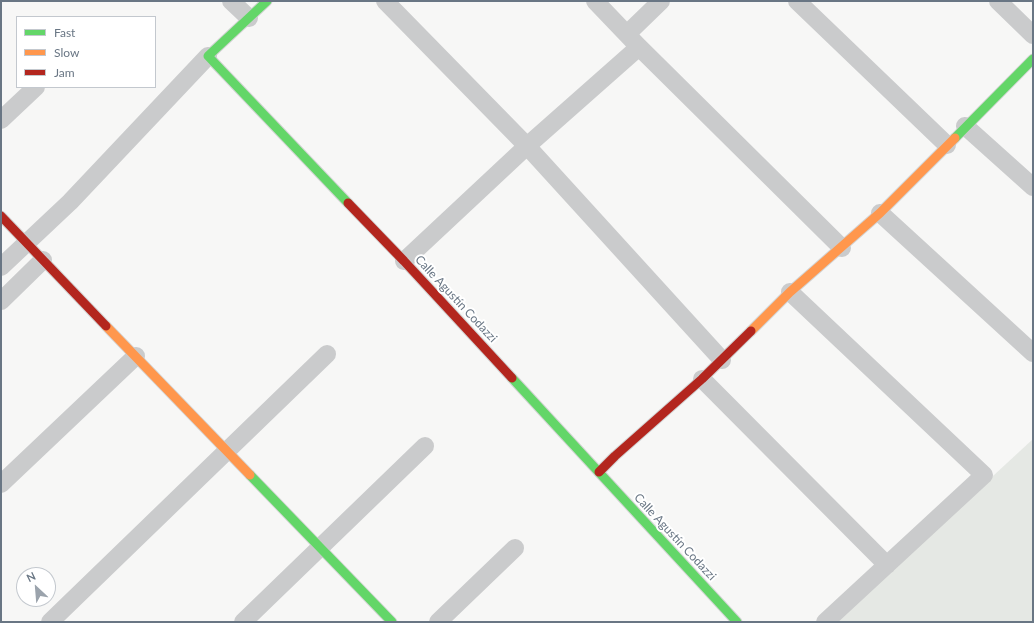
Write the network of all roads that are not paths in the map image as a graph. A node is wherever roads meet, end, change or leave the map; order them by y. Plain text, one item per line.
1 (231, 1) edge
2 (267, 1) edge
3 (385, 1) edge
4 (595, 1) edge
5 (661, 1) edge
6 (797, 1) edge
7 (998, 1) edge
8 (249, 18) junction
9 (627, 34) junction
10 (1033, 35) edge
11 (639, 47) junction
12 (208, 56) junction
13 (1033, 59) edge
14 (35, 88) edge
15 (1, 120) edge
16 (965, 126) junction
17 (947, 145) junction
18 (527, 146) junction
19 (1033, 187) edge
20 (880, 213) junction
21 (1, 216) edge
22 (27, 243) junction
23 (842, 248) junction
24 (43, 260) junction
25 (404, 262) junction
26 (1, 267) edge
27 (790, 292) junction
28 (1, 301) edge
29 (1033, 353) edge
30 (327, 354) dead end
31 (136, 356) junction
32 (722, 360) junction
33 (702, 379) junction
34 (425, 446) dead end
35 (227, 450) junction
36 (599, 472) junction
37 (1, 484) edge
38 (320, 547) junction
39 (515, 548) dead end
40 (887, 565) junction
41 (50, 622) edge
42 (243, 622) edge
43 (392, 622) edge
44 (438, 622) edge
45 (736, 622) edge
46 (825, 622) edge

1 - 8 street
2 - 8 street
3 - 18 street
4 - 9 street
5 - 9 street
6 - 17 street
7 - 10 street
8 - 12 street
9 - 11 street
11 - 18 street
11 - 23 street
12 - 22 street
12 - 25 street, Calle Agustín Codazzi
13 - 16 street
14 - 15 street
16 - 17 street
16 - 19 street
17 - 20 street
18 - 25 street
18 - 32 street
20 - 23 street
20 - 29 street
21 - 22 street
22 - 24 street
22 - 26 street
23 - 27 street
24 - 28 street
24 - 31 street
25 - 36 street, Calle Agustín Codazzi
27 - 32 street
27 - 40 street
30 - 35 street
31 - 35 street
31 - 37 street
32 - 33 street
33 - 36 street
33 - 40 street
34 - 38 street
35 - 38 street
35 - 41 street
36 - 45 street, Calle Agustín Codazzi
38 - 42 street
38 - 43 street
39 - 44 street
40 - 46 street

